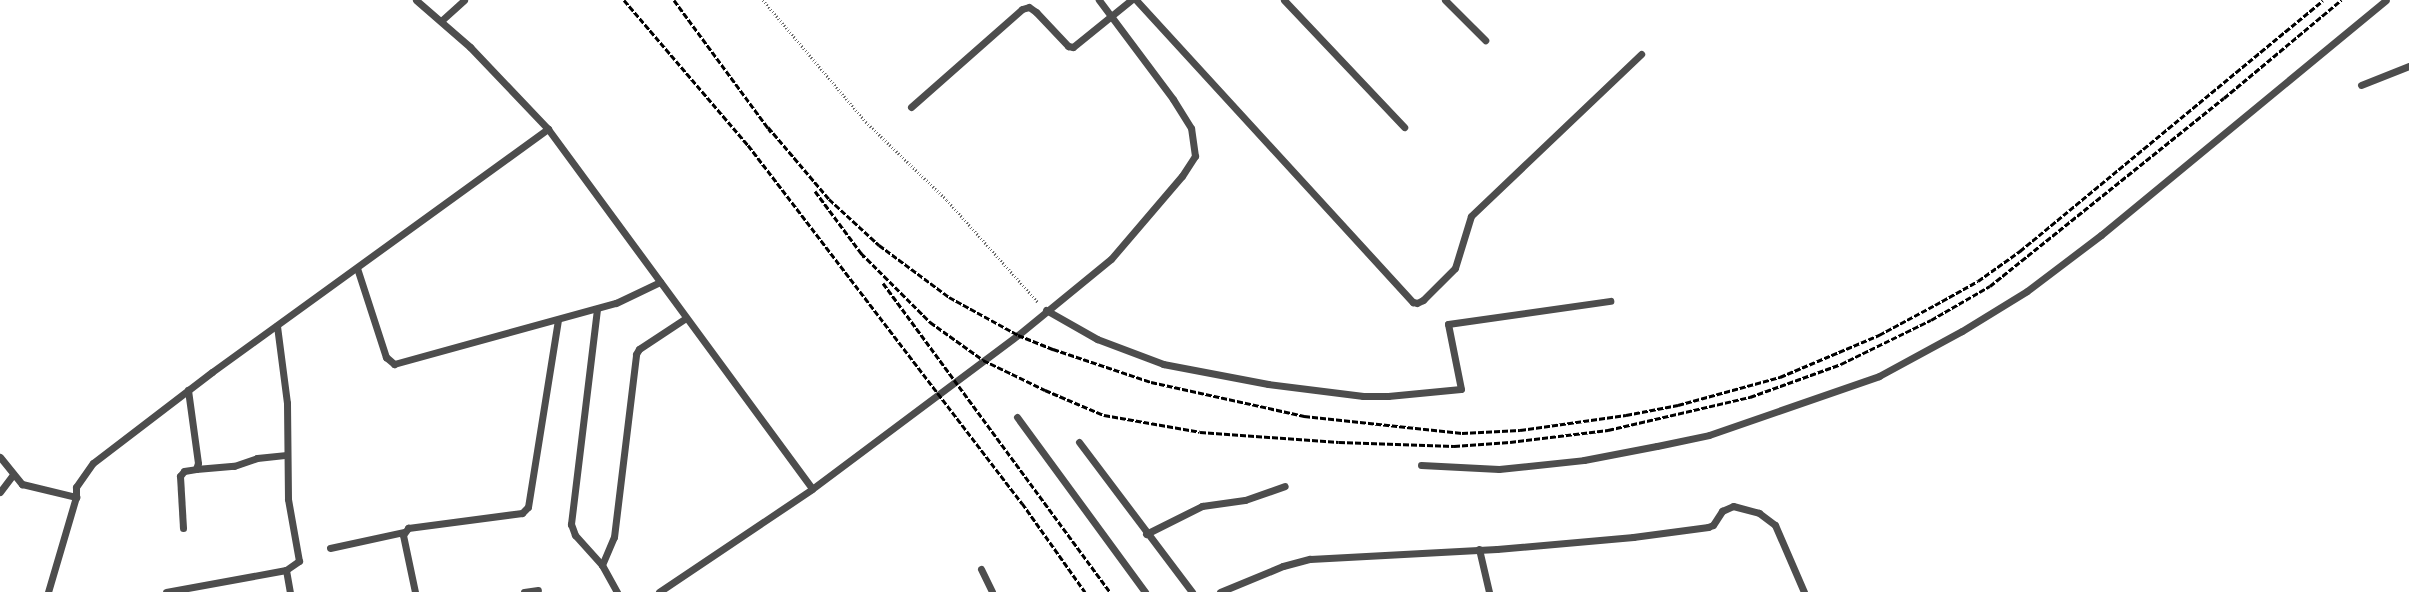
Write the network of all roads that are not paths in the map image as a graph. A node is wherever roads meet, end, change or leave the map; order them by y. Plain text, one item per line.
1 (416, 0) edge
2 (464, 0) edge
3 (1099, 0) edge
4 (1131, 0) edge
5 (1136, 0) edge
6 (1284, 0) edge
7 (1445, 0) edge
8 (2386, 0) edge
9 (1111, 18) junction
10 (441, 21) junction
11 (1485, 40) dead end
12 (1641, 54) dead end
13 (2409, 66) edge
14 (2361, 85) dead end
15 (911, 107) dead end
16 (1404, 127) dead end
17 (548, 129) junction
18 (357, 268) junction
19 (660, 282) junction
20 (1610, 301) dead end
21 (597, 308) junction
22 (1046, 310) junction
23 (686, 318) junction
24 (558, 320) junction
25 (276, 326) junction
26 (188, 390) junction
27 (1017, 417) dead end
28 (1079, 442) dead end
29 (287, 454) junction
30 (0, 457) edge
31 (1421, 465) dead end
32 (196, 469) junction
33 (13, 475) junction
34 (1285, 486) dead end
35 (812, 489) junction
36 (0, 492) edge
37 (76, 497) junction
38 (183, 528) dead end
39 (404, 532) junction
40 (1146, 534) junction
41 (330, 548) dead end
42 (1479, 549) junction
43 (602, 565) junction
44 (981, 569) dead end
45 (286, 570) junction
46 (538, 590) dead end
47 (48, 592) edge
48 (166, 592) edge
49 (290, 592) edge
50 (415, 592) edge
51 (524, 592) edge
52 (617, 592) edge
53 (659, 592) edge
54 (992, 592) edge
55 (1145, 592) edge
56 (1192, 592) edge
57 (1220, 592) edge
58 (1489, 592) edge
59 (1804, 592) edge

1 - 10 street
2 - 10 street
3 - 9 street
4 - 9 street
5 - 12 street
6 - 16 street
7 - 11 street
8 - 31 street
9 - 15 street
9 - 22 street
10 - 17 street
13 - 14 street
17 - 18 street
17 - 19 street
18 - 24 street
18 - 25 street
19 - 21 street
19 - 23 street
20 - 22 street
21 - 24 street
21 - 43 street
22 - 35 street
23 - 35 street
23 - 43 street
24 - 39 street
25 - 26 street
25 - 29 street
26 - 32 street
26 - 37 street
27 - 55 street
28 - 40 street
29 - 32 street
29 - 45 street
30 - 33 street
32 - 38 street
33 - 36 street
33 - 37 street
34 - 40 street
35 - 53 street
37 - 47 street
39 - 41 street
39 - 50 street
40 - 56 street
42 - 57 street
42 - 58 street
42 - 59 street
43 - 52 street
44 - 54 street
45 - 48 street
45 - 49 street
46 - 51 street

